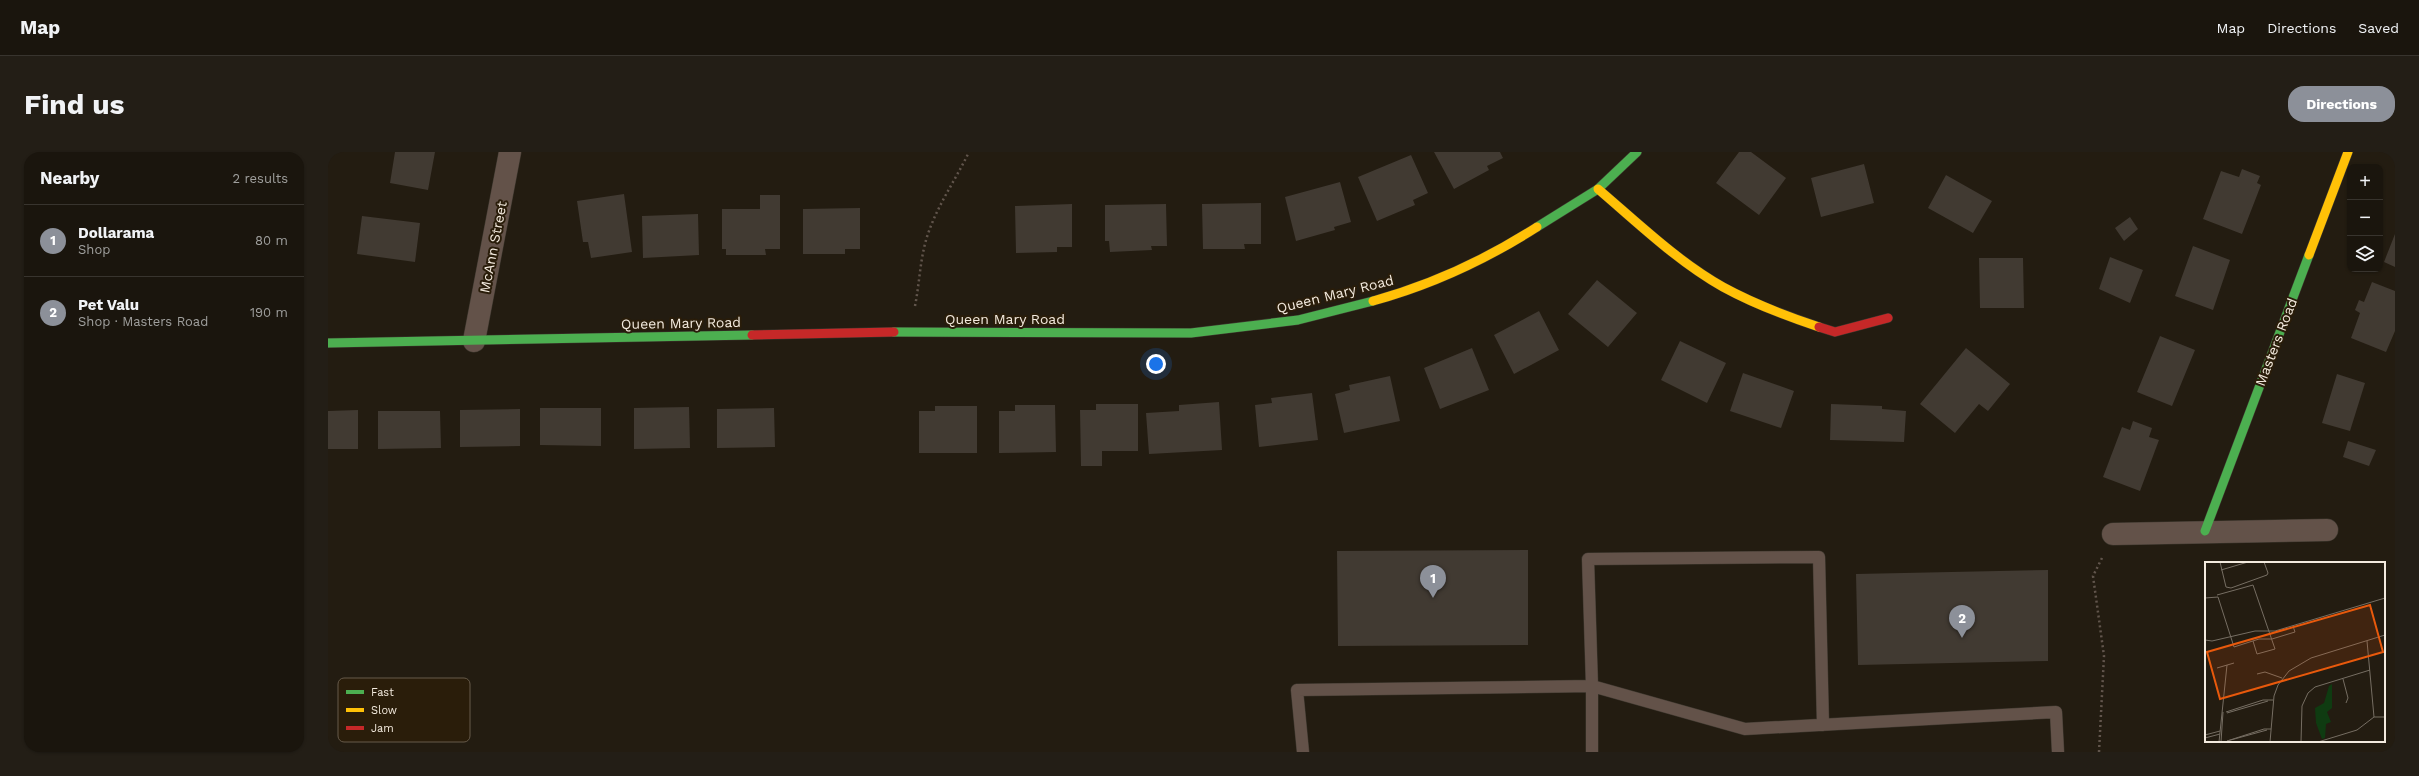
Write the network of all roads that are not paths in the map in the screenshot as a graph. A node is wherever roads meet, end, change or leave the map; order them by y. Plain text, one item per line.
1 (510, 152) edge
2 (1637, 152) edge
3 (2348, 152) edge
4 (1598, 189) junction
5 (1888, 318) dead end
6 (474, 341) junction
7 (328, 343) edge
8 (2327, 530) dead end
9 (2205, 531) junction
10 (2114, 534) road end
11 (1592, 686) junction
12 (1823, 725) junction
13 (1303, 752) edge
14 (1592, 752) edge
15 (2058, 752) edge

1 - 6 street, McAnn Street
2 - 4 street, Queen Mary Road
3 - 9 street, Masters Road
4 - 5 street
4 - 6 street, Queen Mary Road
6 - 7 street, Queen Mary Road
8 - 9 street
9 - 10 street
11 - 12 lane
11 - 12 lane
11 - 13 lane
11 - 14 lane
12 - 15 lane

